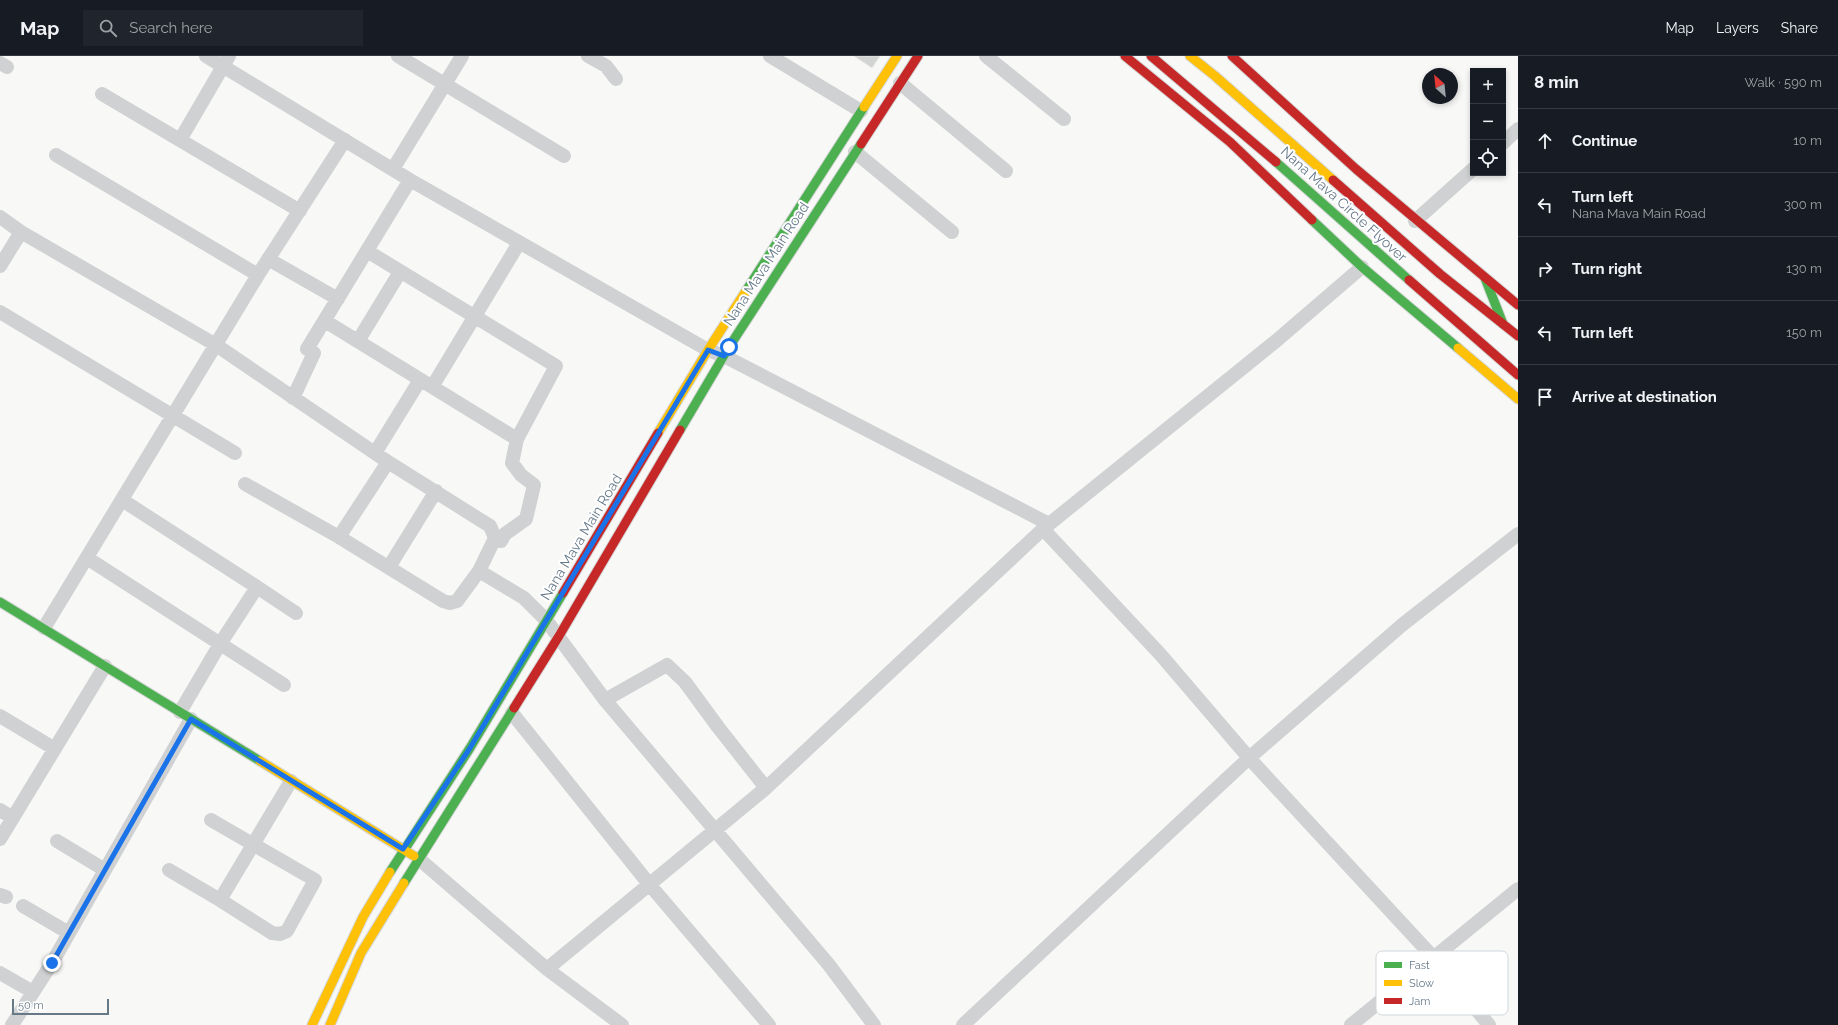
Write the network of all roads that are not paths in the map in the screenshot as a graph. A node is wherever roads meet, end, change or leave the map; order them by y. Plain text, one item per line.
1 (206, 56) edge
2 (398, 56) edge
3 (462, 56) edge
4 (588, 56) edge
5 (770, 56) edge
6 (897, 56) edge
7 (918, 56) edge
8 (986, 56) edge
9 (1125, 56) edge
10 (1151, 56) edge
11 (1190, 56) edge
12 (1236, 57) edge
13 (226, 61) edge
14 (616, 79) dead end
15 (445, 83) junction
16 (900, 83) junction
17 (102, 94) dead end
18 (861, 111) junction
19 (1064, 119) dead end
20 (1518, 129) edge
21 (180, 140) junction
22 (345, 140) junction
23 (1505, 140) edge
24 (855, 152) junction
25 (56, 155) dead end
26 (564, 156) dead end
27 (393, 169) junction
28 (1006, 171) dead end
29 (1470, 172) edge
30 (410, 180) junction
31 (300, 211) junction
32 (0, 217) edge
33 (1416, 221) junction
34 (21, 232) junction
35 (952, 232) dead end
36 (519, 243) junction
37 (367, 251) junction
38 (268, 259) junction
39 (0, 266) edge
40 (1362, 267) junction
41 (400, 272) junction
42 (258, 275) junction
43 (1485, 278) junction
44 (338, 299) junction
45 (1518, 305) edge
46 (0, 312) edge
47 (474, 317) junction
48 (325, 321) junction
49 (1504, 325) junction
50 (1518, 336) edge
51 (358, 341) junction
52 (216, 345) junction
53 (708, 350) junction
54 (724, 356) junction
55 (1518, 375) edge
56 (420, 380) junction
57 (432, 387) junction
58 (293, 398) junction
59 (1518, 400) edge
60 (174, 415) junction
61 (517, 440) junction
62 (235, 453) dead end
63 (375, 453) junction
64 (388, 462) junction
65 (245, 484) dead end
66 (436, 492) junction
67 (122, 500) junction
68 (1046, 526) junction
69 (1517, 536) edge
70 (339, 537) junction
71 (501, 541) dead end
72 (87, 558) junction
73 (389, 567) junction
74 (479, 571) junction
75 (257, 587) junction
76 (0, 602) edge
77 (296, 613) dead end
78 (546, 620) junction
79 (44, 628) junction
80 (559, 636) junction
81 (220, 644) junction
82 (105, 666) junction
83 (284, 685) dead end
84 (605, 700) junction
85 (512, 713) junction
86 (0, 716) edge
87 (186, 716) junction
88 (55, 749) junction
89 (1249, 758) junction
90 (291, 781) junction
91 (766, 788) junction
92 (0, 810) edge
93 (13, 818) junction
94 (211, 820) dead end
95 (714, 830) junction
96 (0, 839) edge
97 (57, 841) dead end
98 (253, 844) junction
99 (403, 849) junction
100 (419, 859) junction
101 (105, 870) junction
102 (169, 870) dead end
103 (649, 884) junction
104 (1518, 889) edge
105 (220, 900) junction
106 (23, 906) dead end
107 (69, 933) junction
108 (1427, 951) edge
109 (1440, 951) edge
110 (547, 969) junction
111 (0, 973) edge
112 (33, 992) junction
113 (1376, 1004) edge
114 (1481, 1015) edge
115 (12, 1025) edge
116 (312, 1025) edge
117 (330, 1025) edge
118 (622, 1025) edge
119 (769, 1025) edge
120 (874, 1025) edge
121 (963, 1025) edge
122 (1351, 1025) edge
123 (1489, 1025) edge

1 - 13 street
2 - 15 street
3 - 15 street
4 - 14 street
5 - 18 street
6 - 18 main road, Nana Mava Main Road
7 - 16 main road, Nana Mava Main Road
8 - 19 street
9 - 40 main road
10 - 55 main road, Nana Mava Circle Flyover
11 - 49 main road, Nana Mava Circle Flyover
12 - 33 main road
13 - 21 street
13 - 22 street
15 - 26 street
15 - 27 street
16 - 24 main road, Nana Mava Main Road
16 - 28 street
17 - 21 street
18 - 53 main road, Nana Mava Main Road
20 - 23 street
21 - 31 street
22 - 27 street
22 - 31 street
24 - 35 street
24 - 54 main road, Nana Mava Main Road
25 - 42 street
27 - 30 street
29 - 33 street
30 - 36 street
30 - 37 street
31 - 38 street
32 - 34 street
33 - 43 main road
34 - 39 street
34 - 52 street
36 - 47 street
36 - 53 street
37 - 41 street
37 - 44 street
38 - 42 street
38 - 44 street
40 - 59 main road
40 - 68 street
41 - 47 street
41 - 51 street
42 - 52 street
43 - 45 main road
43 - 49 main road
44 - 48 street
46 - 60 street
47 - 57 street
47 - 61 street
48 - 51 street
48 - 58 street
49 - 50 main road, Nana Mava Circle Flyover
51 - 56 street
52 - 58 street
52 - 60 street
53 - 54 street
53 - 78 main road, Nana Mava Main Road
54 - 68 street
54 - 80 main road, Nana Mava Main Road
56 - 57 street
56 - 63 street
57 - 61 street
58 - 63 street
60 - 62 street
60 - 67 street
61 - 71 street
63 - 64 street
64 - 66 street
64 - 70 street
65 - 70 street
66 - 73 street
66 - 74 street
67 - 72 street
67 - 75 street
68 - 89 street
68 - 91 street
69 - 89 street
70 - 73 street
72 - 79 street
72 - 81 street
73 - 74 street
74 - 78 street
75 - 77 street
75 - 81 street
76 - 79 main road
78 - 80 street
78 - 99 main road, Nana Mava Main Road
79 - 82 main road
80 - 84 street
80 - 85 main road, Nana Mava Main Road
81 - 83 street
81 - 87 street
82 - 87 main road
82 - 88 street
84 - 91 street
84 - 95 street
85 - 100 main road, Nana Mava Main Road
85 - 103 street
86 - 88 street
87 - 90 main road
87 - 101 street
88 - 93 street
89 - 108 street
89 - 121 street
90 - 98 street
90 - 99 main road
91 - 95 street
92 - 93 street
93 - 96 street
94 - 98 street
95 - 103 street
95 - 120 street
97 - 101 street
98 - 105 street
98 - 105 street
99 - 100 main road
99 - 116 main road, Nana Mava Main Road
100 - 110 street
100 - 117 main road, Nana Mava Main Road
101 - 107 street
102 - 105 street
103 - 110 street
103 - 119 street
104 - 109 street
106 - 107 street
107 - 112 street
110 - 118 street
111 - 112 street
112 - 115 street
113 - 122 street
114 - 123 street

